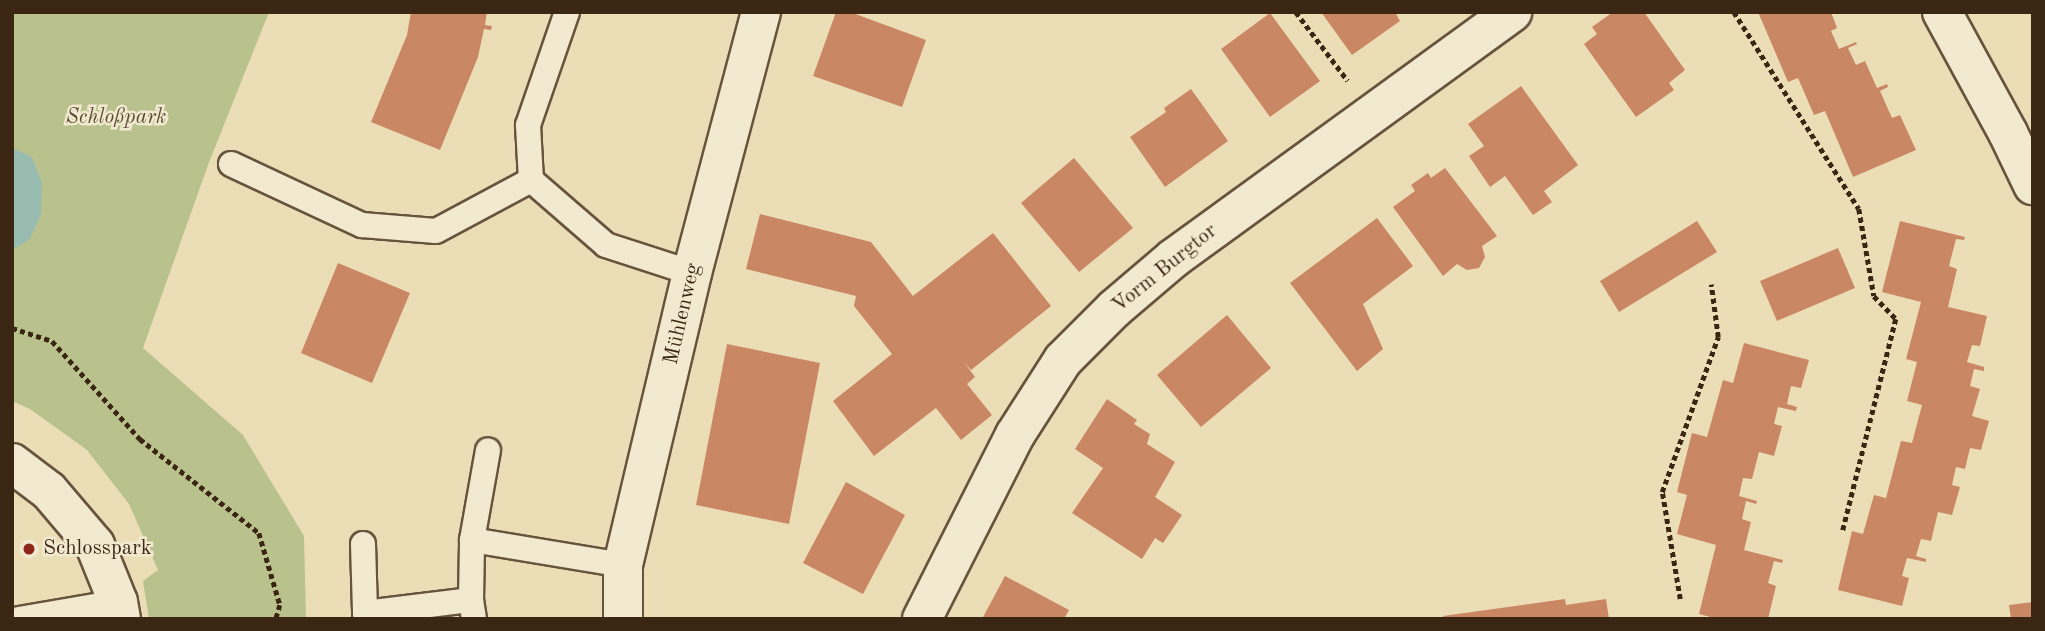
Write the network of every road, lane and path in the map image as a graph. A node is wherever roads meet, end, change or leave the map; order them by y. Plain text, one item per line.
1 (567, 12) edge
2 (761, 12) edge
3 (1296, 12) edge
4 (1512, 12) edge
5 (1734, 12) edge
6 (1942, 12) edge
7 (1372, 112) junction
8 (231, 164) dead end
9 (531, 180) junction
10 (2033, 185) edge
11 (692, 273) junction
12 (1711, 284) dead end
13 (12, 328) edge
14 (488, 450) dead end
15 (12, 463) edge
16 (1843, 530) dead end
17 (472, 540) junction
18 (363, 544) dead end
19 (623, 565) junction
20 (1680, 599) dead end
21 (472, 609) edge
22 (119, 610) edge
23 (19, 619) edge
24 (276, 619) edge
25 (623, 619) edge
26 (922, 619) edge

1 - 9 lane
2 - 11 street, Mühlenweg
3 - 7 path
4 - 7 street, Vorm Burgtor
5 - 16 path
6 - 10 street
7 - 26 street, Vorm Burgtor
8 - 9 lane
9 - 11 lane
11 - 19 street, Mühlenweg
12 - 20 path
13 - 24 path
14 - 17 lane
15 - 22 street
17 - 19 lane
17 - 21 lane
18 - 21 lane
19 - 25 street, Mühlenweg
22 - 23 lane

